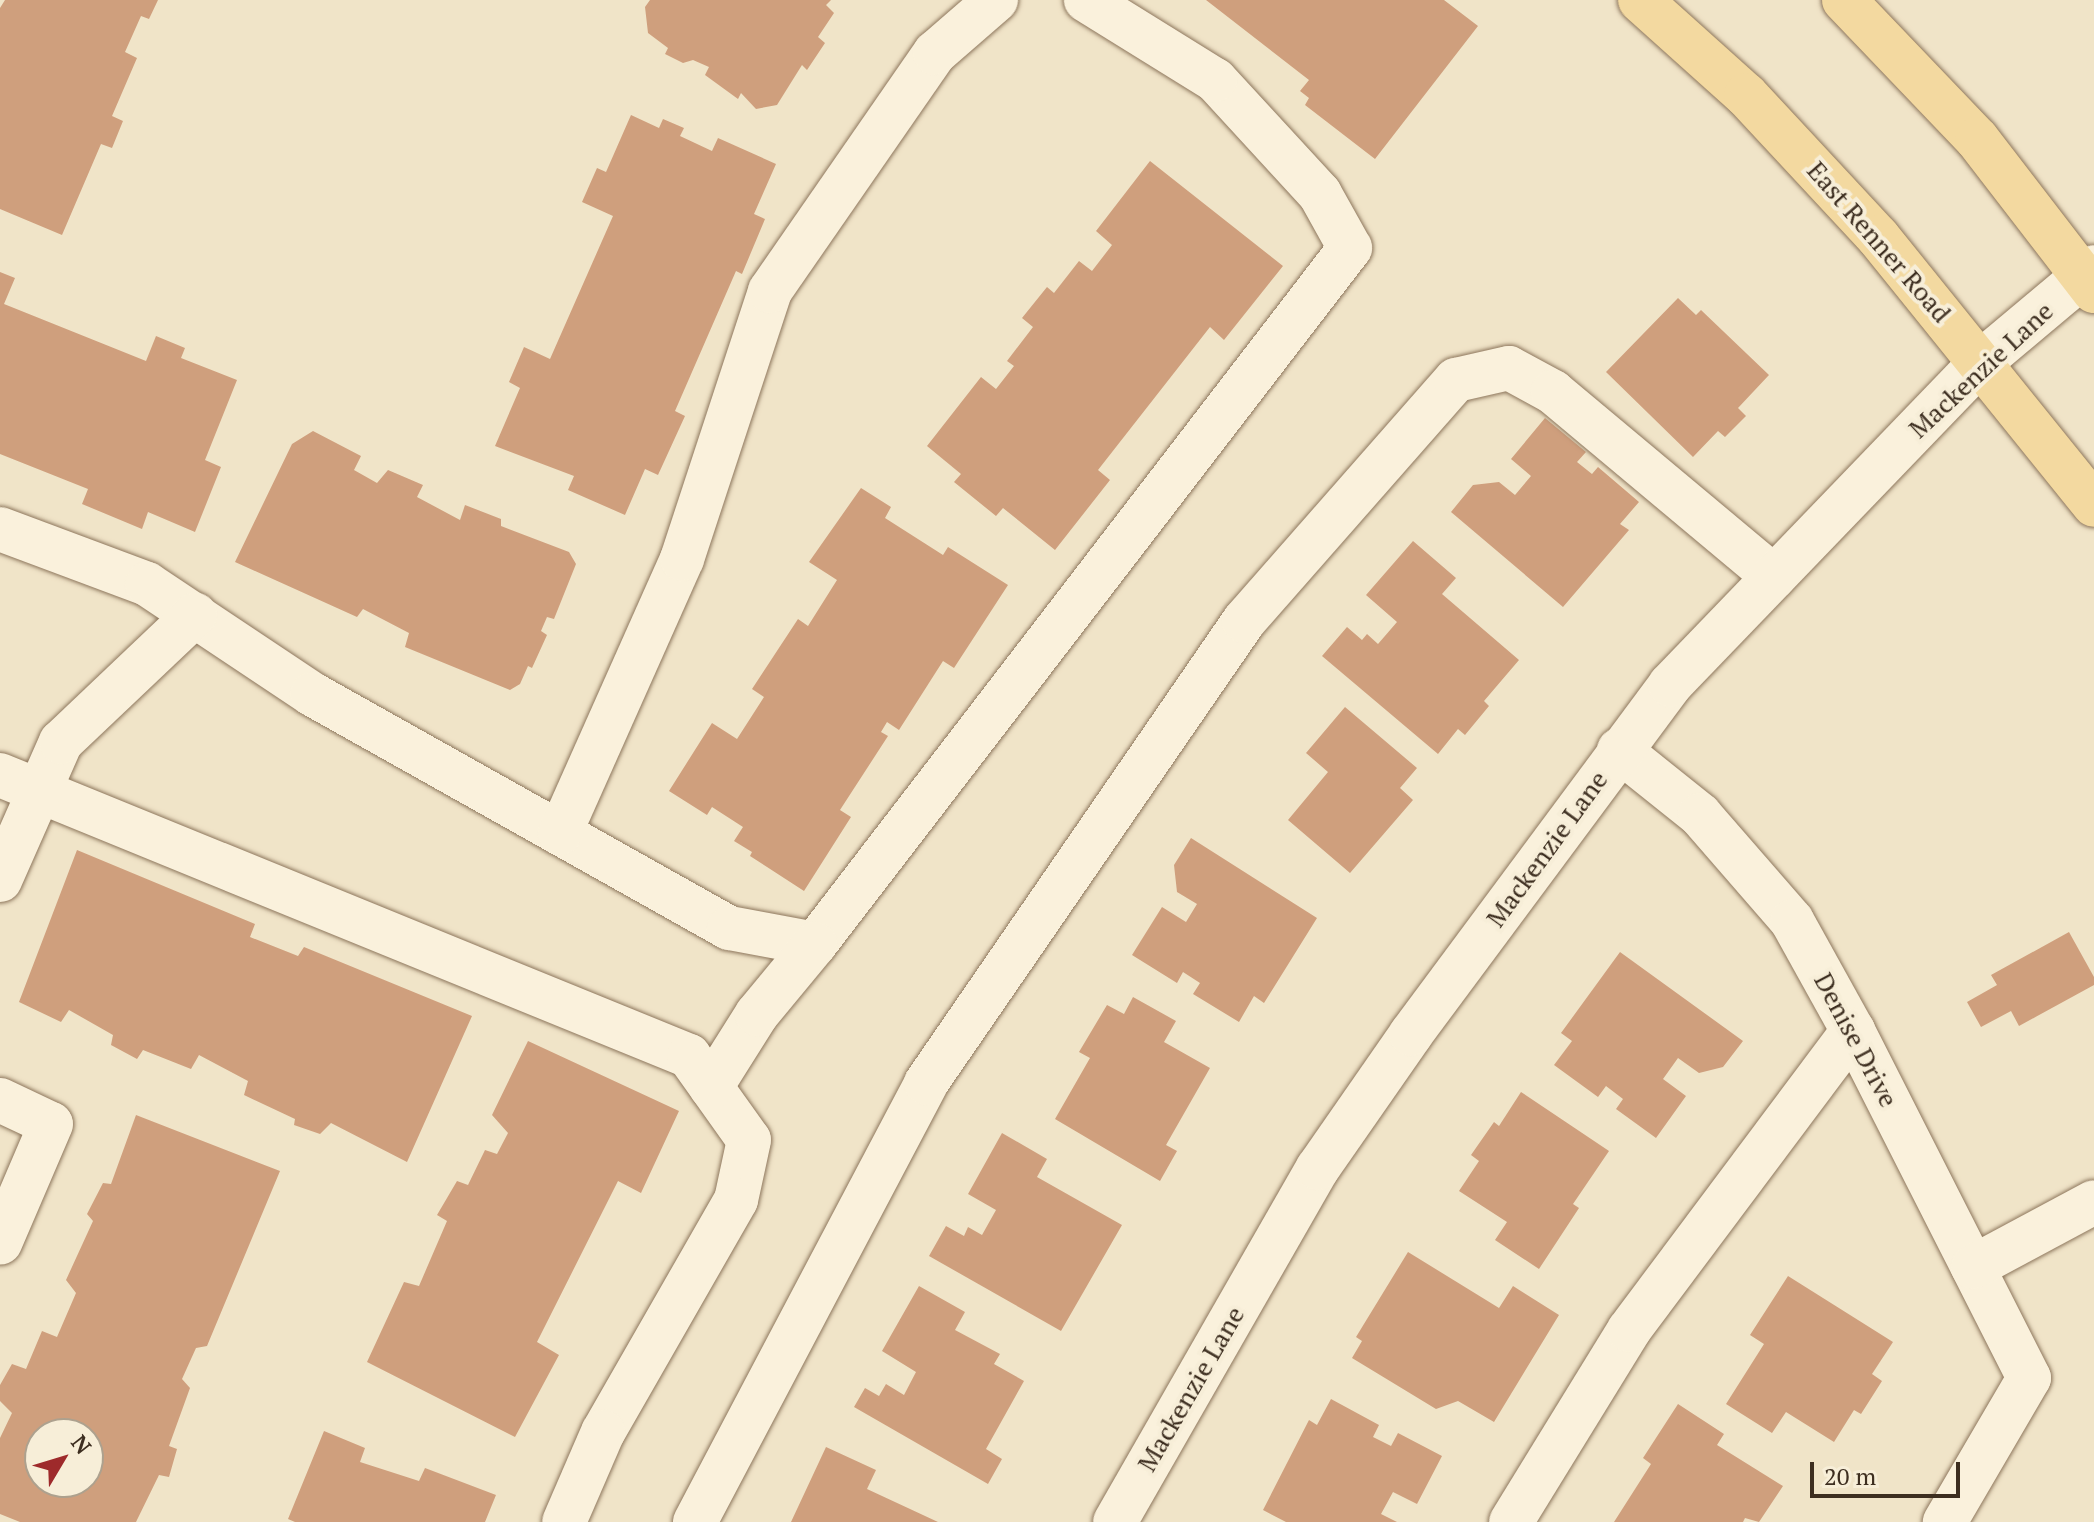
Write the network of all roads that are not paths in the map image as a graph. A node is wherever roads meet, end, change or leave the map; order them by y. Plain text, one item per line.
1 (996, 0) edge
2 (1086, 0) edge
3 (1640, 0) edge
4 (1844, 0) edge
5 (2090, 278) edge
6 (1982, 361) junction
7 (2094, 505) edge
8 (0, 529) edge
9 (1774, 577) junction
10 (195, 615) junction
11 (1619, 750) junction
12 (0, 775) edge
13 (41, 792) junction
14 (560, 833) junction
15 (0, 880) edge
16 (815, 944) junction
17 (1853, 1031) junction
18 (711, 1087) junction
19 (0, 1100) edge
20 (2094, 1202) edge
21 (0, 1243) edge
22 (1973, 1267) junction
23 (564, 1522) edge
24 (695, 1522) edge
25 (1115, 1522) edge
26 (1511, 1522) edge
27 (1945, 1522) edge

1 - 14 street
2 - 16 street
3 - 6 main road, East Renner Road
4 - 5 main road
5 - 6 street, Mackenzie Lane
6 - 7 main road, East Renner Road
6 - 9 street, Mackenzie Lane
8 - 10 street
9 - 11 street, Mackenzie Lane
9 - 24 street
10 - 13 street
10 - 14 street
11 - 17 street, Denise Drive
11 - 25 street, Mackenzie Lane
12 - 13 street
13 - 15 street
13 - 18 street
14 - 16 street
16 - 18 street
17 - 22 street, Denise Drive
17 - 26 street
18 - 23 street
19 - 21 street
20 - 22 street
22 - 27 street, Denise Drive

